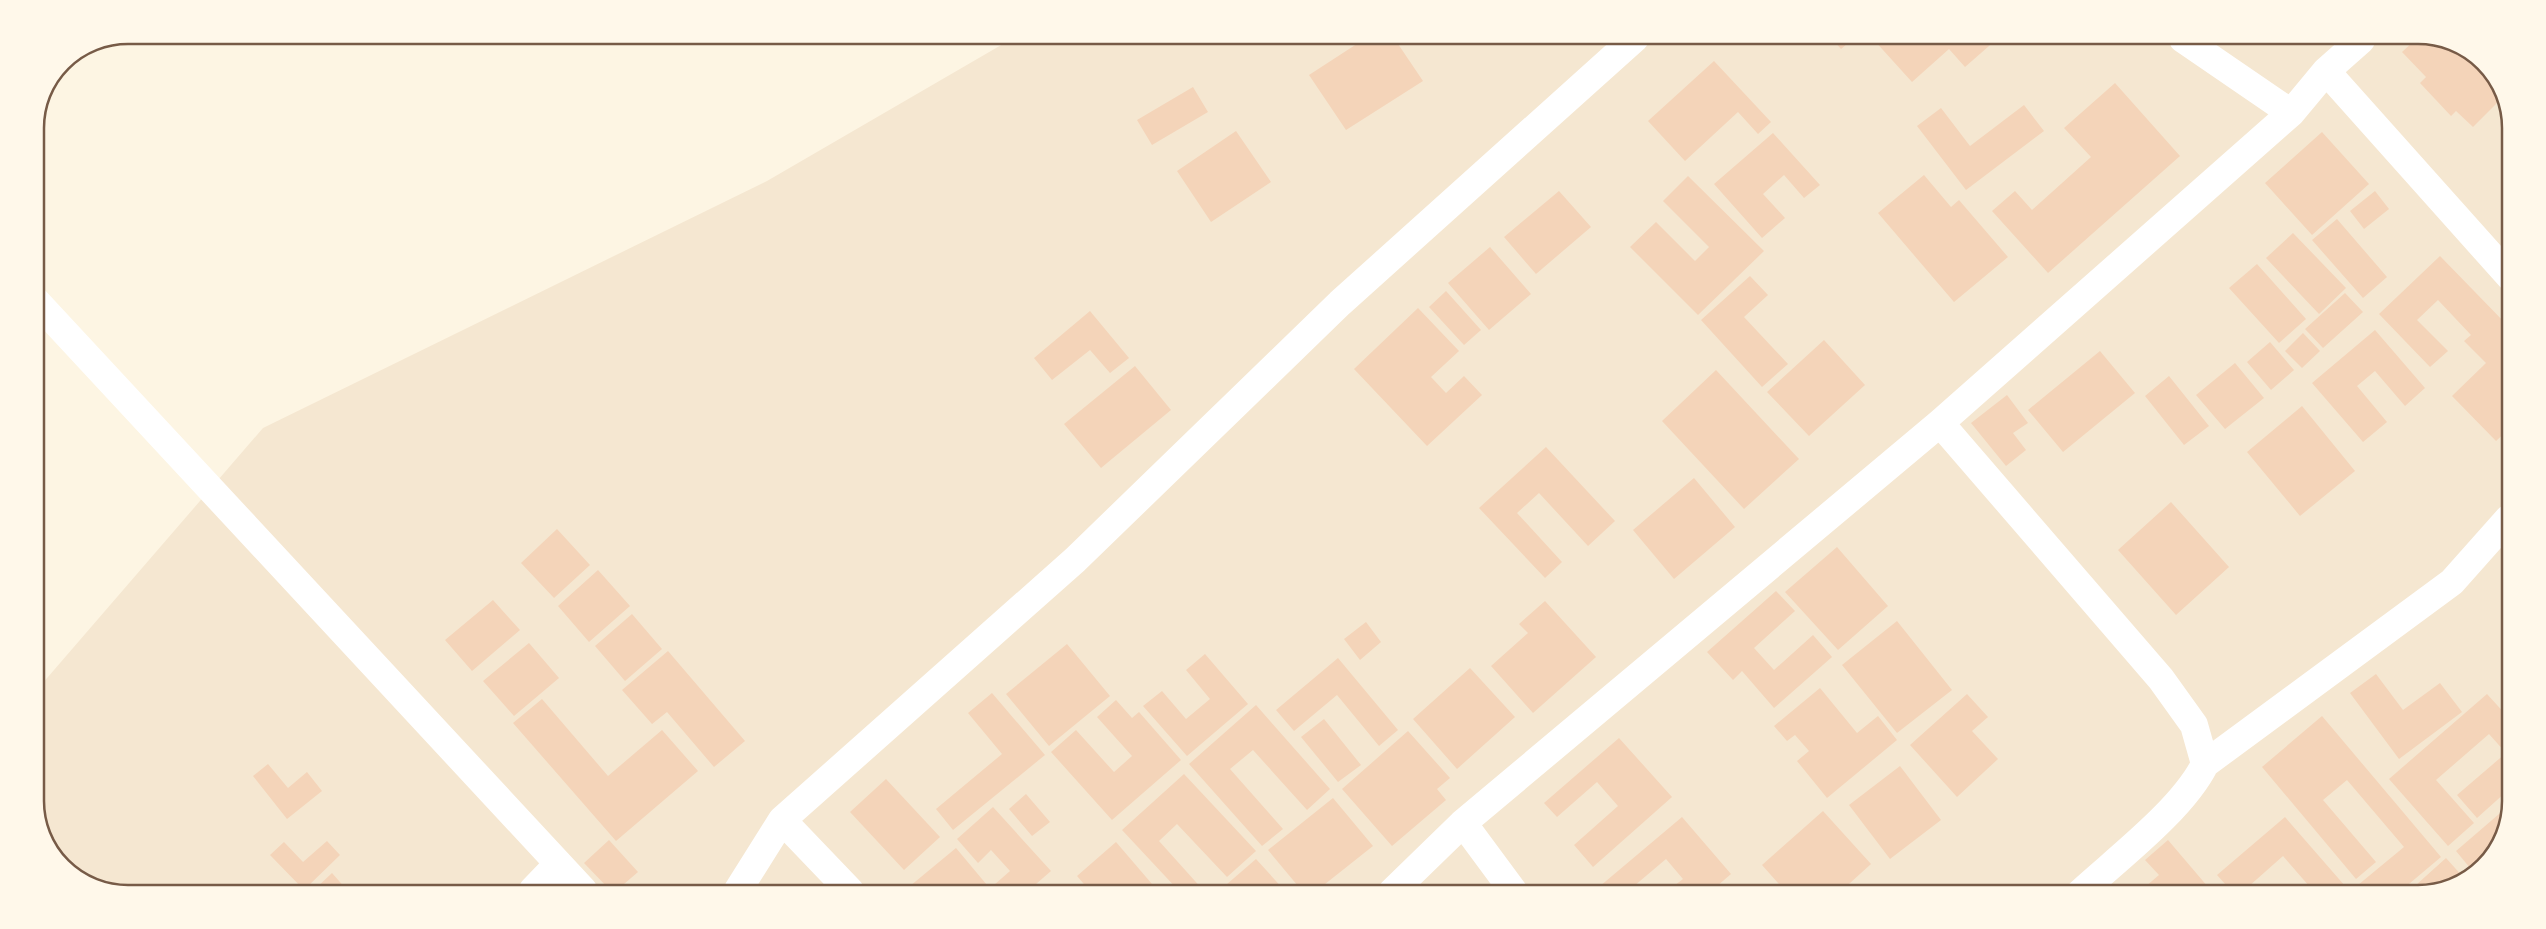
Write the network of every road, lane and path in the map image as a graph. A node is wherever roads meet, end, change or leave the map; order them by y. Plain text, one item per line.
1 (1628, 44) edge
2 (2190, 44) edge
3 (2356, 44) edge
4 (2326, 71) junction
5 (2291, 113) junction
6 (2502, 268) edge
7 (44, 310) edge
8 (1940, 423) junction
9 (2502, 526) edge
10 (2204, 764) junction
11 (782, 820) junction
12 (1463, 823) junction
13 (558, 864) junction
14 (538, 885) edge
15 (578, 885) edge
16 (741, 885) edge
17 (844, 885) edge
18 (1399, 885) edge
19 (1509, 885) edge
20 (2089, 885) edge

1 - 11 street
2 - 5 street
3 - 4 street
4 - 5 street
4 - 6 street
5 - 8 street
7 - 13 street
8 - 10 street
8 - 12 street
9 - 10 street
10 - 20 street
11 - 16 street
11 - 17 street
12 - 18 street
12 - 19 street
13 - 14 street
13 - 15 street

